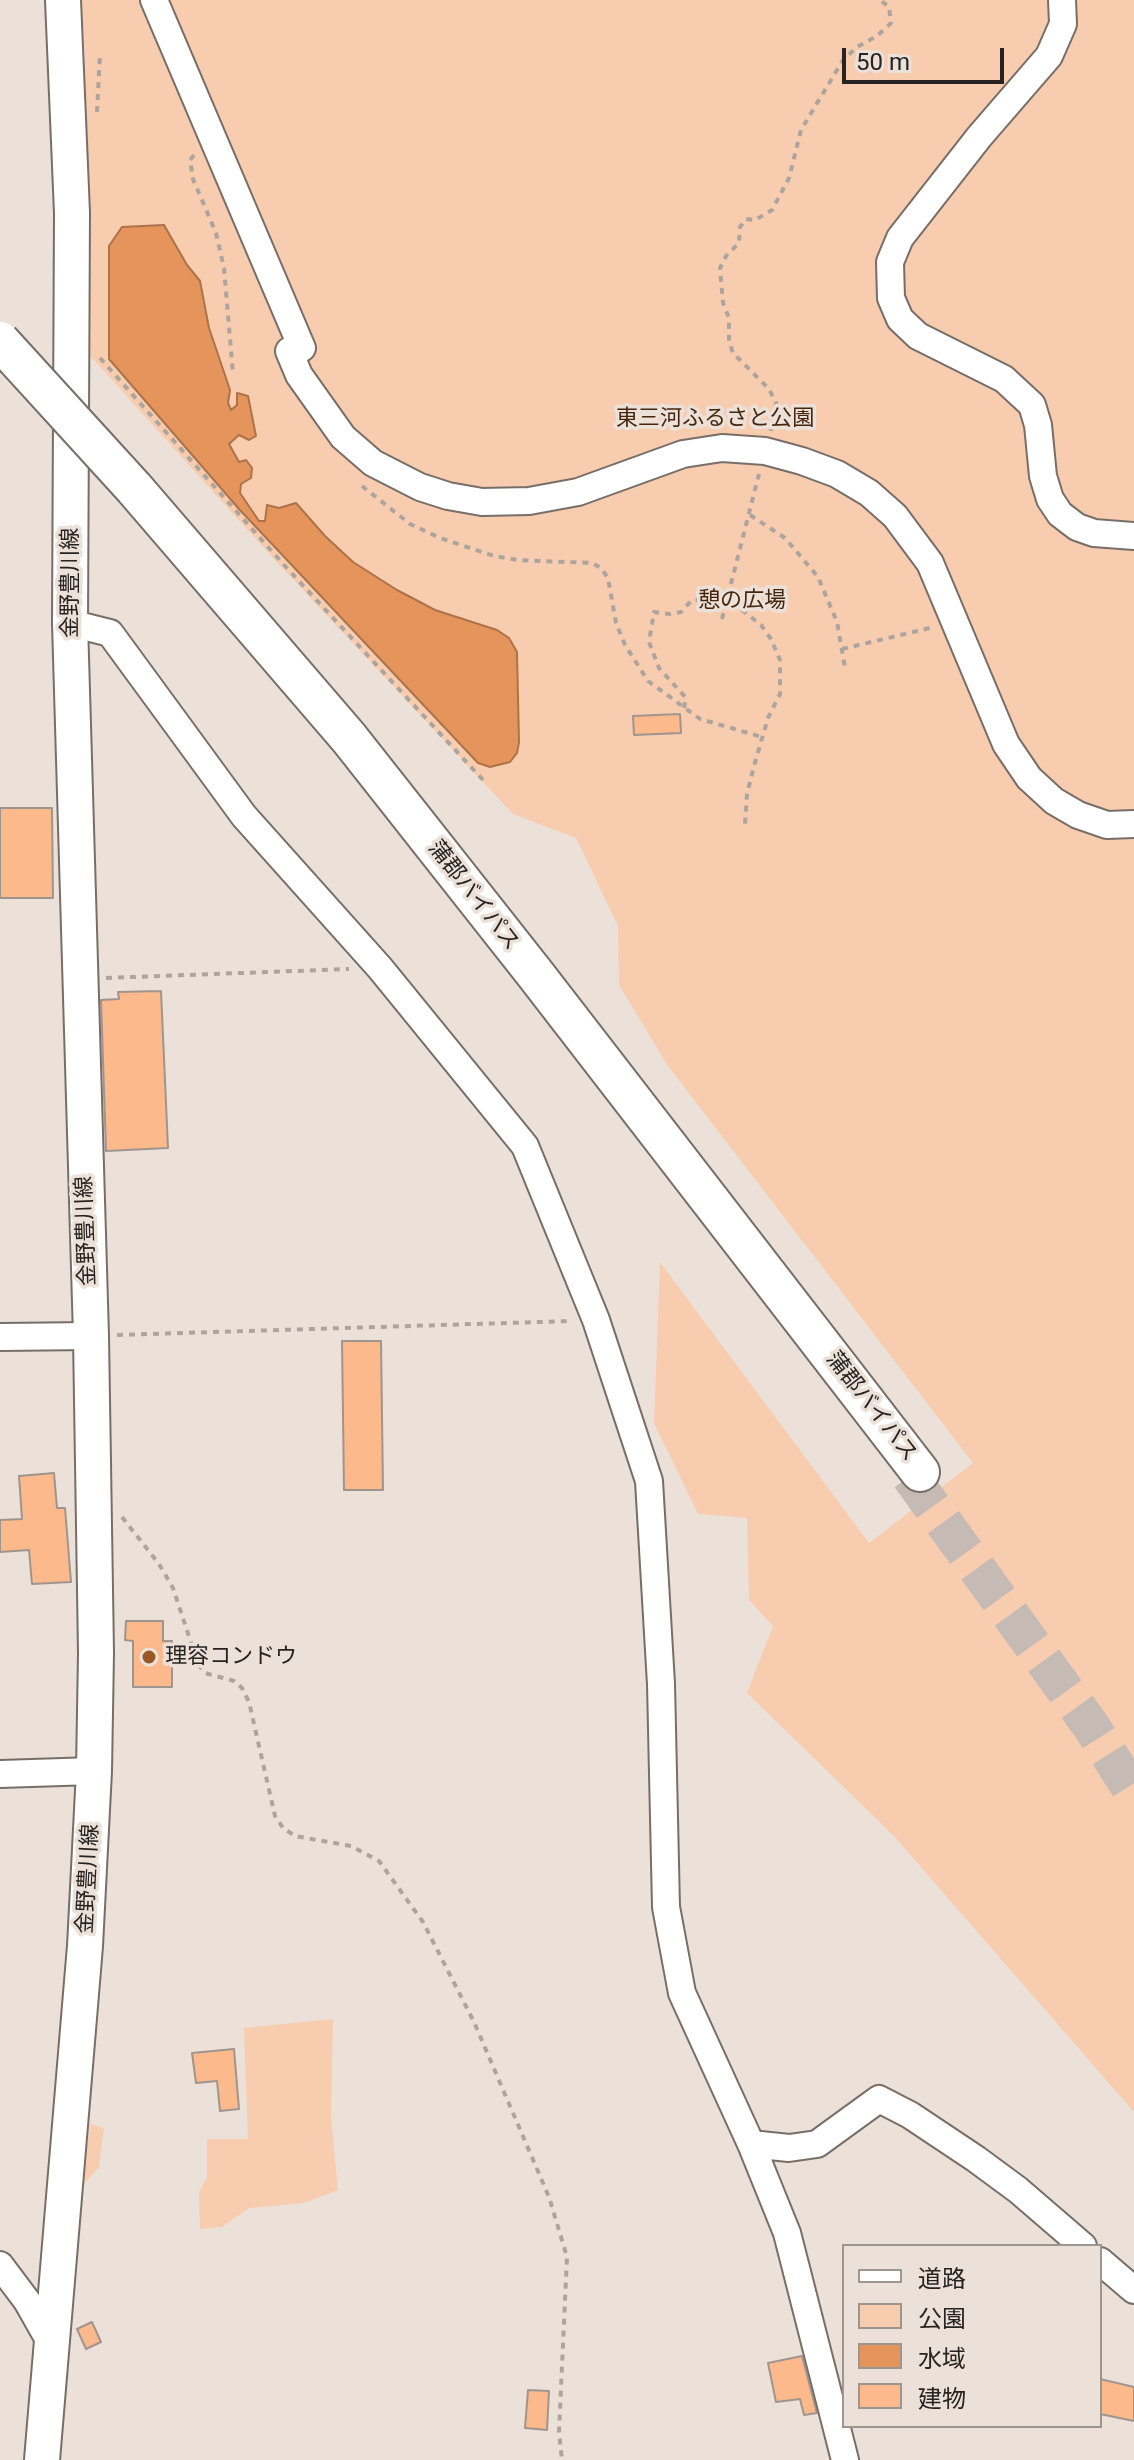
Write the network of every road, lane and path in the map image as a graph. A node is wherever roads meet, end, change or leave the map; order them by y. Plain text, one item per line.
1 (63, 0) edge
2 (154, 0) edge
3 (880, 0) edge
4 (1062, 0) edge
5 (100, 54) dead end
6 (97, 117) dead end
7 (201, 148) dead end
8 (0, 341) edge
9 (91, 348) dead end
10 (0, 355) edge
11 (233, 374) dead end
12 (765, 451) junction
13 (360, 483) dead end
14 (129, 492) junction
15 (750, 515) junction
16 (1134, 536) edge
17 (726, 602) junction
18 (722, 619) dead end
19 (956, 622) junction
20 (70, 623) junction
21 (842, 649) junction
22 (845, 668) dead end
23 (684, 708) junction
24 (762, 737) junction
25 (483, 780) dead end
26 (1134, 824) edge
27 (745, 825) dead end
28 (380, 968) junction
29 (79, 979) junction
30 (596, 1320) junction
31 (91, 1336) junction
32 (0, 1337) edge
33 (915, 1474) tunnel mouth
34 (93, 1492) junction
35 (94, 1771) junction
36 (0, 1774) edge
37 (751, 2144) junction
38 (1081, 2244) edge
39 (1102, 2263) edge
40 (0, 2265) edge
41 (1134, 2290) edge
42 (52, 2345) junction
43 (42, 2460) edge
44 (562, 2460) edge
45 (845, 2460) edge

1 - 20 main road, 金野豊川線
2 - 12 street
3 - 12 path
4 - 16 street
5 - 6 path
7 - 11 path
8 - 14 highway, 蒲郡バイパス, bridge
9 - 25 path
10 - 14 highway, 蒲郡バイパス
12 - 15 path
12 - 19 street
13 - 23 path
14 - 33 highway, 蒲郡バイパス
15 - 17 path
15 - 21 path
17 - 18 path
17 - 23 path
17 - 24 path
19 - 21 path
19 - 26 street
20 - 28 street
20 - 29 main road, 金野豊川線
21 - 22 path
23 - 24 path
24 - 27 path
28 - 29 path
28 - 30 street
29 - 31 main road, 金野豊川線
30 - 31 path
30 - 37 street
31 - 32 street
31 - 34 main road, 金野豊川線
34 - 35 main road, 金野豊川線
34 - 44 path
35 - 36 street
35 - 42 main road, 金野豊川線
37 - 38 street
37 - 45 street
39 - 41 street
40 - 42 street
42 - 43 main road, 金野豊川線

